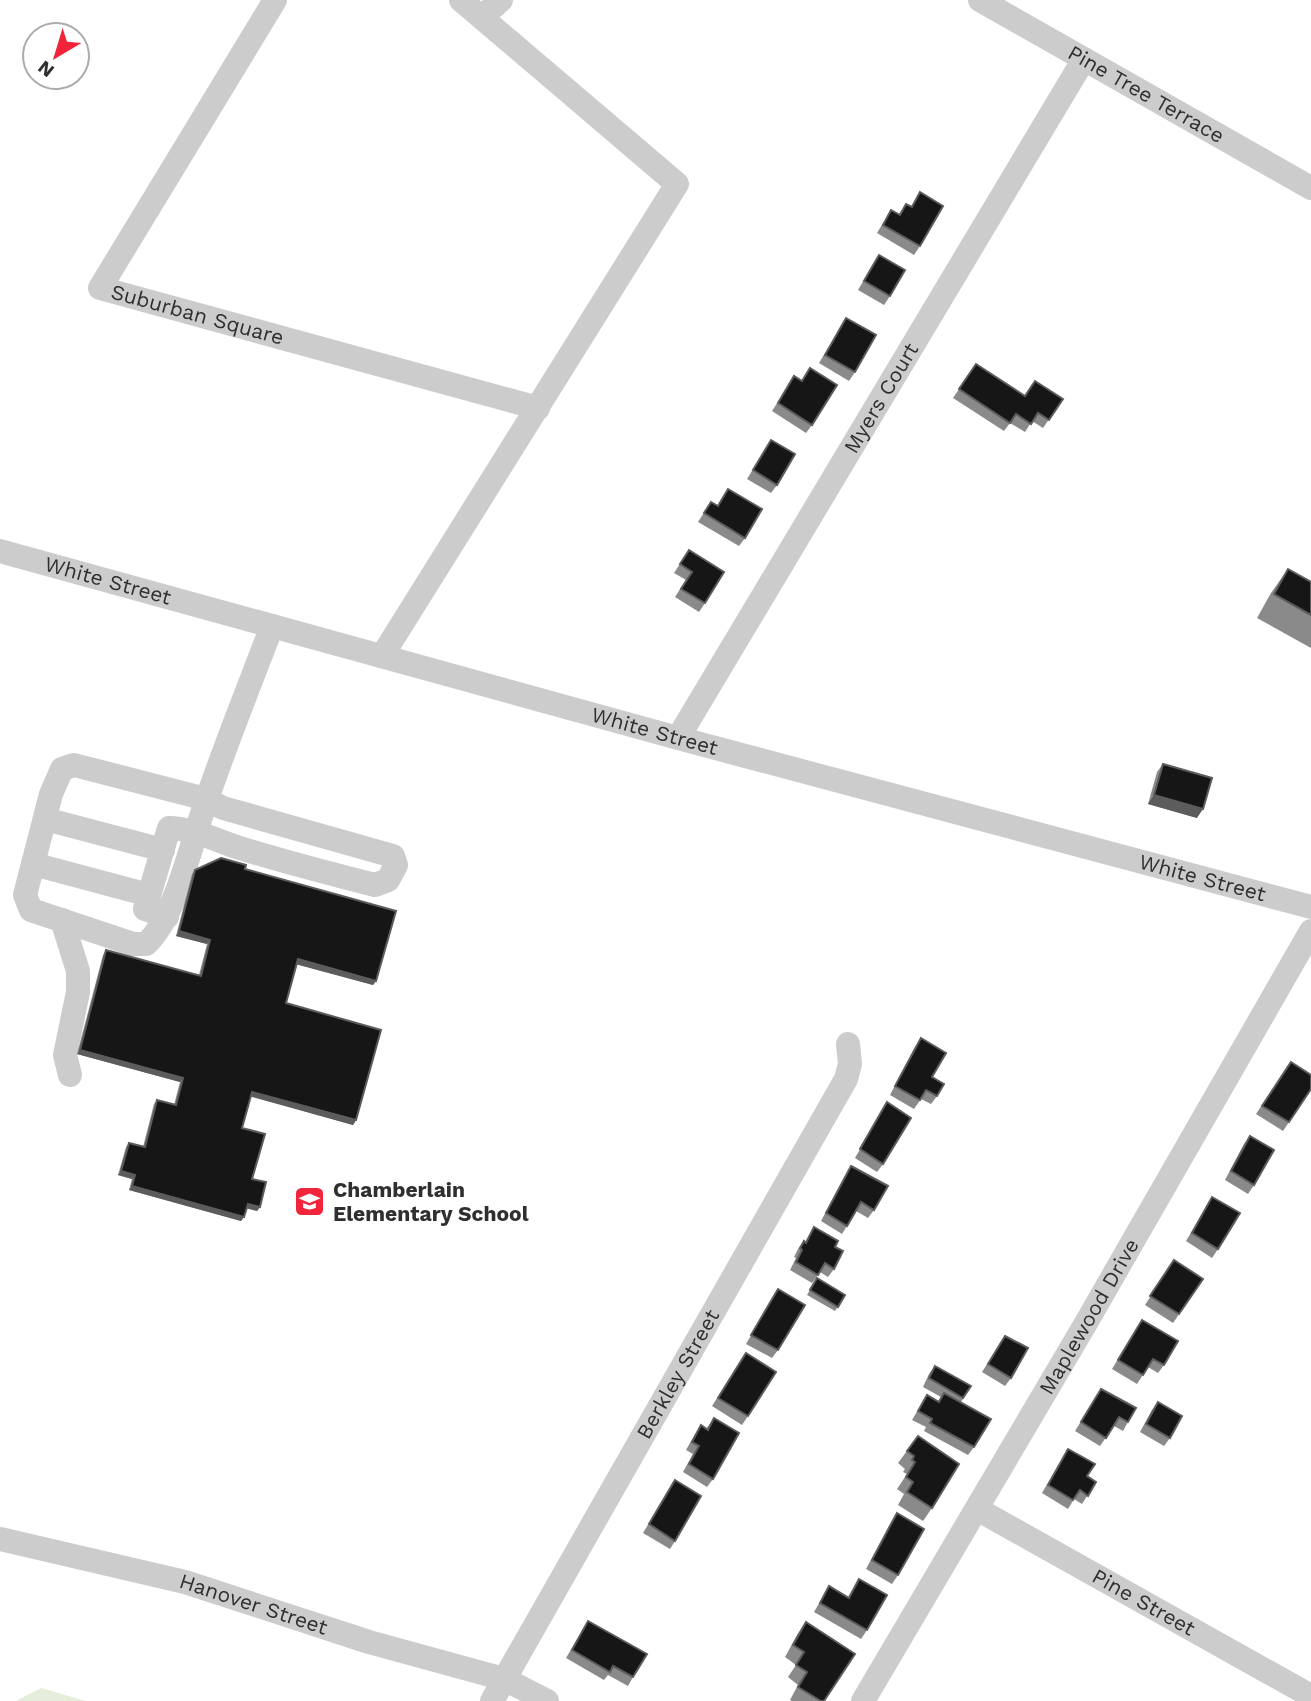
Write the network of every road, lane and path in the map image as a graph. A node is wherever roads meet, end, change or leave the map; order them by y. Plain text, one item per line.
1 (275, 0) edge
2 (461, 0) edge
3 (501, 0) edge
4 (980, 0) edge
5 (482, 17) junction
6 (1084, 59) junction
7 (1311, 188) edge
8 (538, 408) junction
9 (0, 551) edge
10 (272, 626) junction
11 (382, 656) junction
12 (678, 738) junction
13 (206, 799) junction
14 (45, 819) junction
15 (195, 833) junction
16 (163, 849) junction
17 (33, 864) junction
18 (149, 895) junction
19 (1311, 906) edge
20 (167, 916) junction
21 (62, 920) junction
22 (1311, 931) edge
23 (848, 1044) dead end
24 (70, 1075) dead end
25 (977, 1508) junction
26 (0, 1539) edge
27 (504, 1679) junction
28 (1311, 1696) edge
29 (492, 1701) edge
30 (547, 1701) edge
31 (863, 1701) edge

1 - 8 street, Suburban Square
2 - 5 street
3 - 5 street
4 - 6 street, Pine Tree Terrace
5 - 8 street
6 - 7 street, Pine Tree Terrace
6 - 12 street, Myers Court
8 - 11 street
9 - 10 street, White Street
10 - 11 street, White Street
10 - 13 street
11 - 12 street, White Street
12 - 19 street, White Street
13 - 14 street
13 - 15 street
13 - 15 street
14 - 16 street
14 - 17 street
15 - 16 street
15 - 20 street
16 - 18 street
17 - 18 street
17 - 21 street
18 - 20 street
20 - 21 street
21 - 24 street
22 - 25 street, Maplewood Drive
23 - 27 street, Berkley Street
25 - 28 street, Pine Street
25 - 31 street, Maplewood Drive
26 - 27 street, Hanover Street
27 - 29 street, Berkley Street
27 - 30 street, Hanover Street

